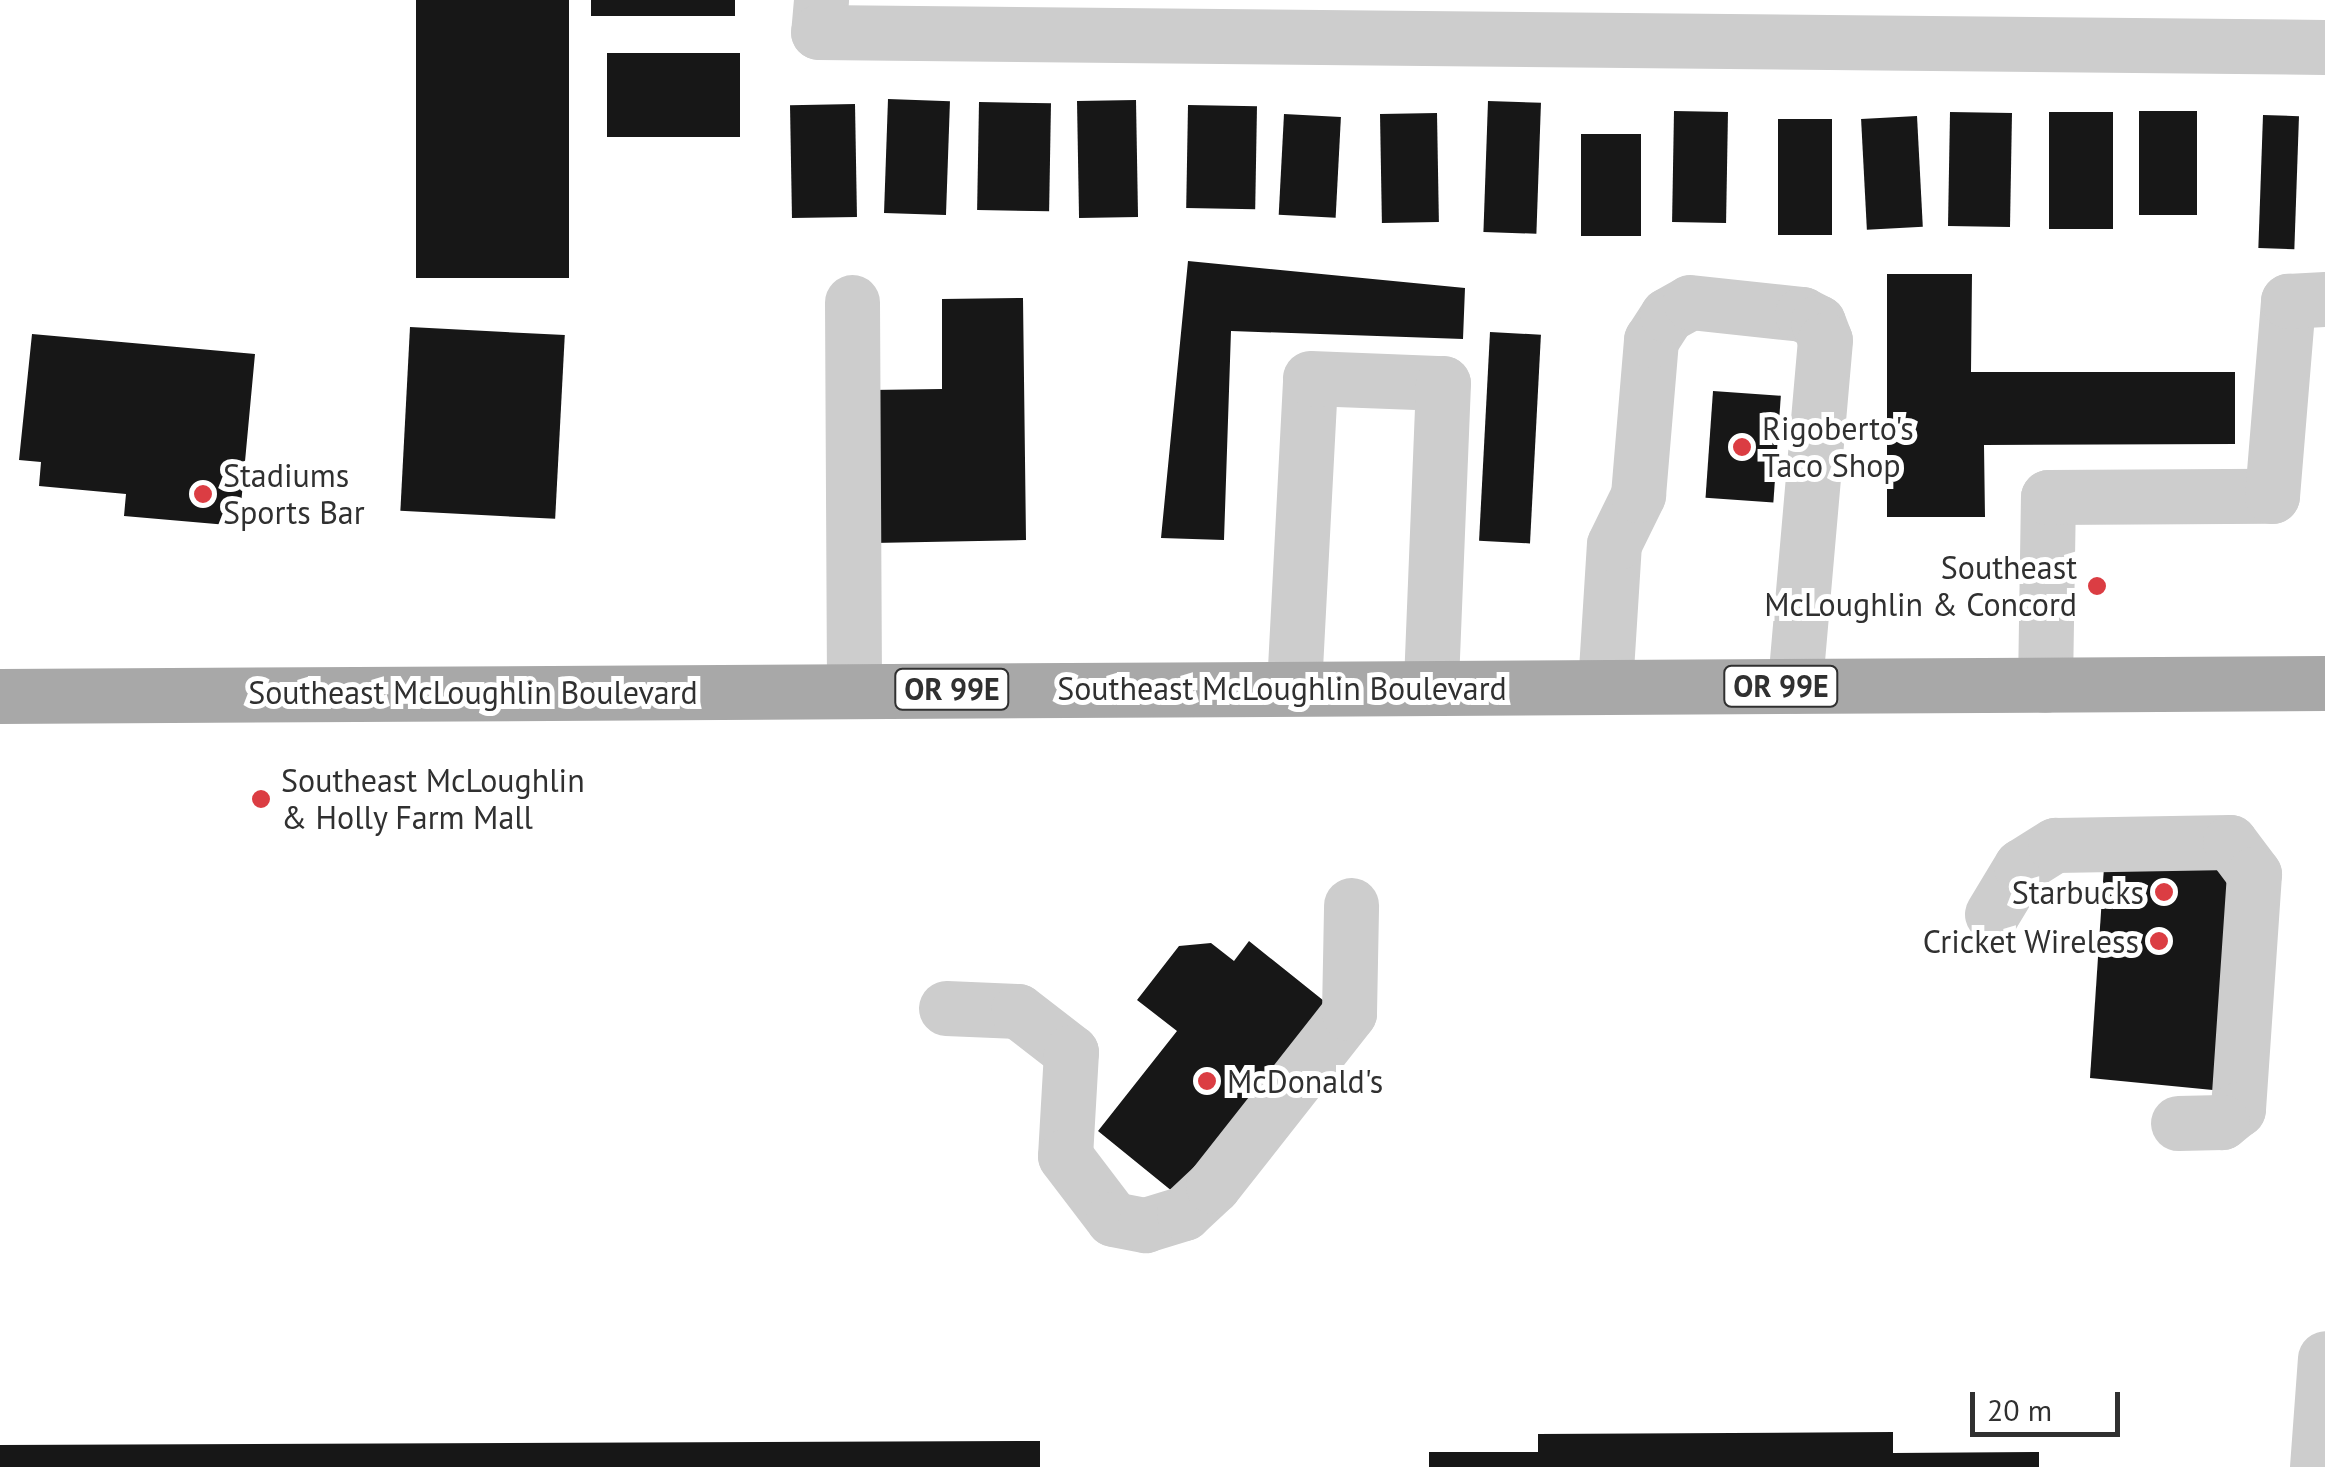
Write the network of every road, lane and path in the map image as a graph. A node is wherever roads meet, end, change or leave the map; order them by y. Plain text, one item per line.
1 (821, 0) edge
2 (2325, 48) edge
3 (2325, 298) edge
4 (852, 302) dead end
5 (2325, 683) edge
6 (2044, 685) junction
7 (1605, 686) junction
8 (1795, 686) junction
9 (1294, 687) junction
10 (1431, 687) junction
11 (854, 690) junction
12 (0, 696) edge
13 (1351, 905) dead end
14 (1992, 914) dead end
15 (946, 1008) dead end
16 (2178, 1124) dead end
17 (2325, 1358) edge
18 (2316, 1467) edge

1 - 2 street
3 - 6 street
4 - 11 street
5 - 6 main road, Southeast McLoughlin Boulevard / OR 99E
6 - 8 main road, Southeast McLoughlin Boulevard / OR 99E
7 - 8 main road, Southeast McLoughlin Boulevard / OR 99E
7 - 8 street
7 - 10 main road, Southeast McLoughlin Boulevard / OR 99E
9 - 10 main road, Southeast McLoughlin Boulevard / OR 99E
9 - 10 street
9 - 11 main road, Southeast McLoughlin Boulevard / OR 99E
11 - 12 main road, Southeast McLoughlin Boulevard / OR 99E
13 - 15 street
14 - 16 street
17 - 18 street

